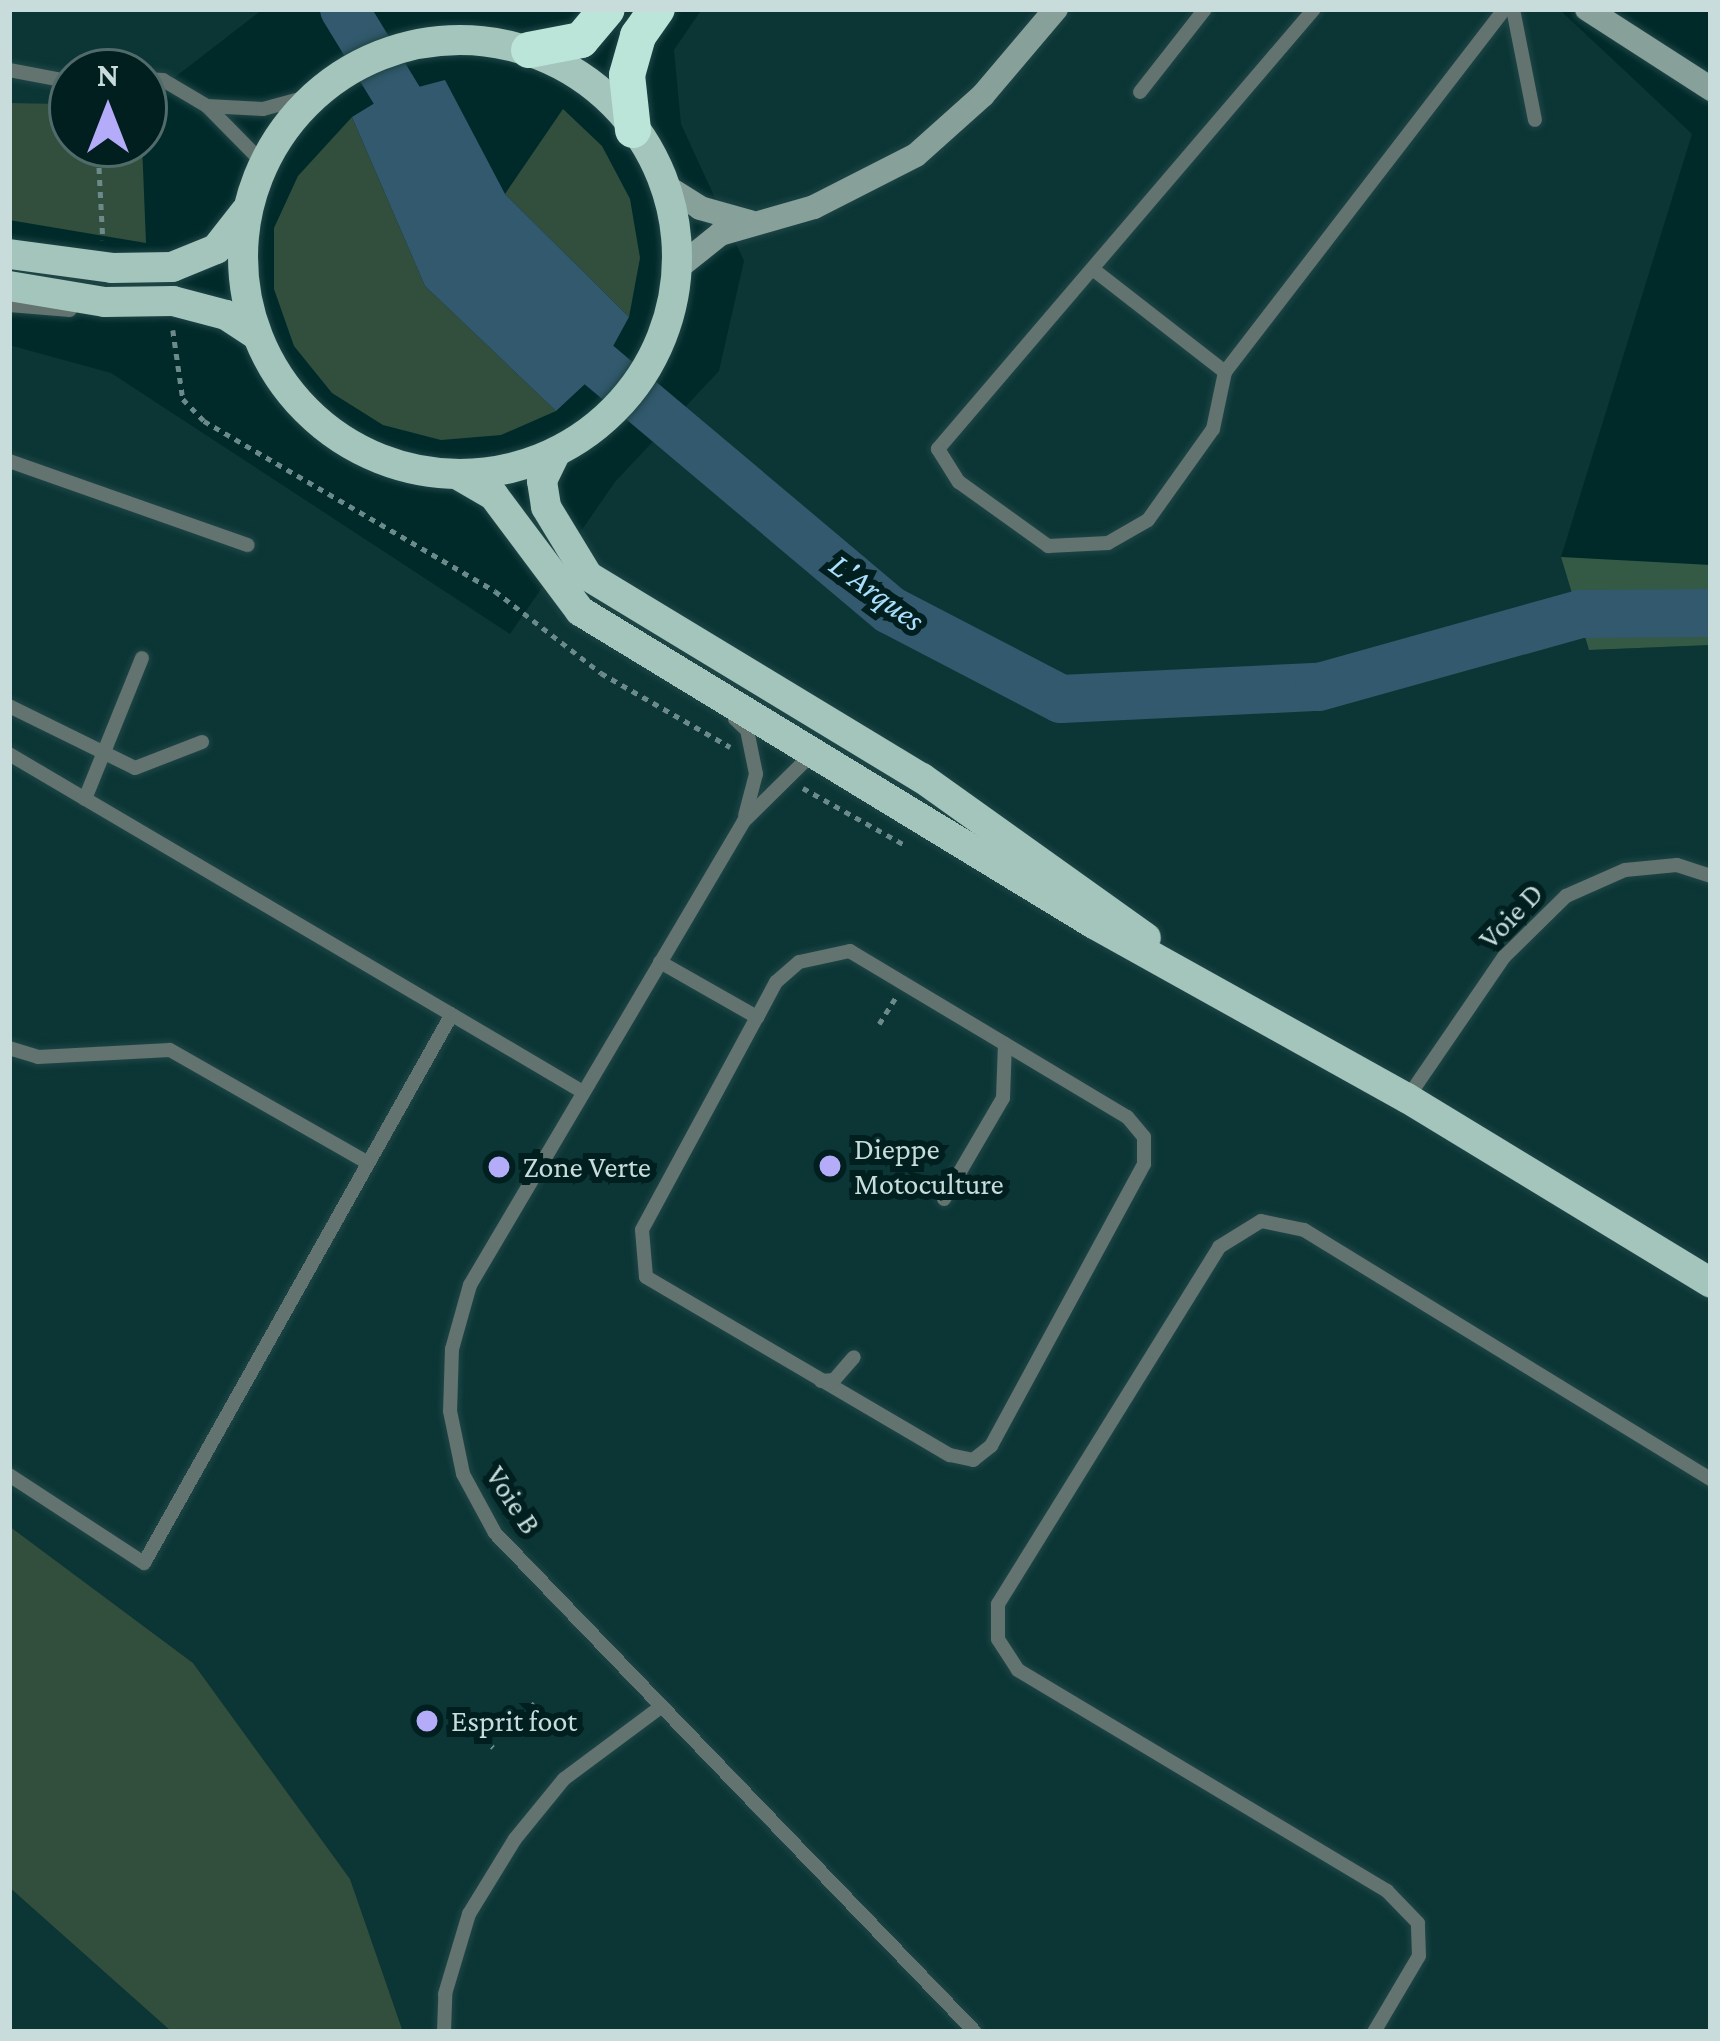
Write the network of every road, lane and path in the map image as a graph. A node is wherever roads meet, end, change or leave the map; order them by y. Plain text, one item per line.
1 (607, 9) edge
2 (657, 9) edge
3 (1056, 9) edge
4 (1205, 9) edge
5 (1314, 9) edge
6 (1509, 9) edge
7 (1587, 9) edge
8 (529, 50) junction
9 (9, 70) edge
10 (48, 77) edge
11 (168, 83) edge
12 (1711, 89) edge
13 (1140, 92) dead end
14 (318, 94) junction
15 (207, 106) junction
16 (1535, 120) dead end
17 (634, 130) junction
18 (263, 163) junction
19 (99, 168) edge
20 (667, 187) junction
21 (249, 208) junction
22 (753, 222) junction
23 (103, 243) dead end
24 (9, 254) edge
25 (679, 267) junction
26 (1094, 270) junction
27 (9, 286) edge
28 (172, 301) junction
29 (9, 305) edge
30 (254, 334) junction
31 (1225, 372) junction
32 (568, 443) junction
33 (9, 461) edge
34 (460, 476) junction
35 (248, 545) dead end
36 (580, 611) junction
37 (142, 658) dead end
38 (9, 706) edge
39 (202, 742) dead end
40 (824, 753) junction
41 (9, 754) edge
42 (106, 757) junction
43 (85, 799) junction
44 (744, 821) junction
45 (1711, 876) edge
46 (660, 962) junction
47 (1176, 967) junction
48 (904, 983) junction
49 (452, 1015) junction
50 (757, 1017) junction
51 (879, 1024) dead end
52 (1006, 1044) junction
53 (9, 1048) edge
54 (583, 1092) junction
55 (1407, 1098) junction
56 (368, 1163) junction
57 (944, 1199) dead end
58 (1711, 1283) edge
59 (854, 1357) dead end
60 (821, 1381) junction
61 (9, 1475) edge
62 (1711, 1479) edge
63 (658, 1709) junction
64 (465, 1722) dead end
65 (493, 1747) dead end
66 (444, 2032) edge
67 (974, 2032) edge
68 (1374, 2032) edge

1 - 8 highway
2 - 17 highway
3 - 22 main road
4 - 13 lane
5 - 26 lane
6 - 16 lane
6 - 31 lane
7 - 12 main road
8 - 14 main road
8 - 17 main road
9 - 10 lane
11 - 15 lane
14 - 15 lane
14 - 18 main road
15 - 18 lane
17 - 20 main road
18 - 21 main road
19 - 23 path
20 - 22 main road
20 - 25 main road
21 - 24 main road
21 - 30 main road
22 - 25 main road
25 - 32 main road
26 - 31 lane
26 - 31 lane
27 - 28 main road
28 - 29 lane
28 - 30 main road
30 - 34 main road
32 - 34 main road
32 - 47 main road
33 - 35 lane
34 - 36 main road
36 - 40 main road
36 - 44 lane, Voie B
37 - 42 lane
38 - 42 lane
39 - 42 lane
40 - 44 lane, Voie B
40 - 47 main road
41 - 43 lane
42 - 43 lane
43 - 49 lane
44 - 46 lane, Voie B
45 - 55 lane, Voie D
46 - 50 lane
46 - 54 lane, Voie B
47 - 55 main road
48 - 50 lane
48 - 51 path
48 - 52 lane
49 - 54 lane
49 - 56 lane
50 - 60 lane
52 - 57 lane
52 - 60 lane
53 - 56 lane
54 - 63 lane, Voie B
55 - 58 main road
56 - 61 lane
59 - 60 lane
62 - 68 lane
63 - 66 lane
63 - 67 lane, Voie B
64 - 65 path

